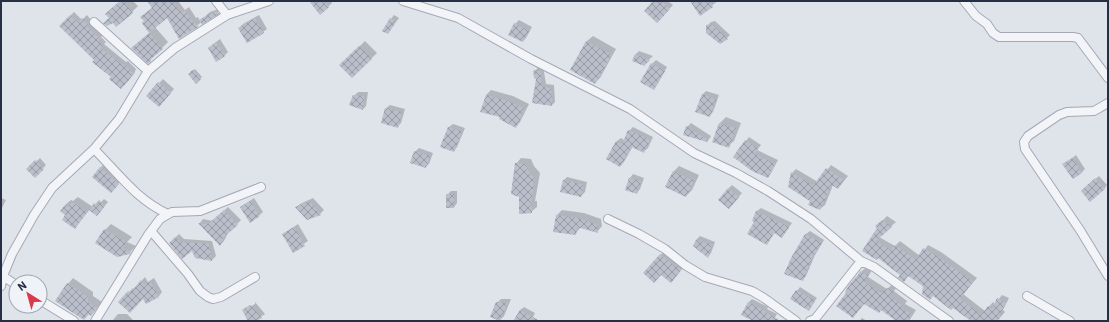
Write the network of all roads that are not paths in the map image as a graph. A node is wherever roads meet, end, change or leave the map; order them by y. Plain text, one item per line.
1 (216, 1) edge
2 (269, 1) edge
3 (403, 1) edge
4 (964, 1) edge
5 (227, 15) junction
6 (94, 22) dead end
7 (148, 71) junction
8 (1108, 78) edge
9 (1108, 103) edge
10 (94, 149) junction
11 (261, 187) dead end
12 (155, 208) junction
13 (168, 214) junction
14 (160, 219) junction
15 (608, 219) dead end
16 (151, 231) junction
17 (861, 261) junction
18 (3, 276) junction
19 (1108, 276) edge
20 (255, 277) dead end
21 (8, 279) edge
22 (1, 286) edge
23 (1028, 296) dead end
24 (48, 305) edge
25 (944, 320) edge
26 (74, 321) edge
27 (95, 321) edge
28 (796, 321) edge
29 (810, 321) edge
30 (1070, 321) edge

1 - 5 street
2 - 5 street
3 - 17 street
4 - 8 street
5 - 7 street
6 - 7 street
7 - 10 street
9 - 19 street
10 - 12 street
10 - 18 street
11 - 13 street
12 - 13 street
12 - 14 street
13 - 14 street
14 - 16 street
15 - 28 street
16 - 20 street
16 - 27 street
17 - 25 street
17 - 29 street
18 - 21 street
18 - 22 street
23 - 30 street
24 - 26 street

